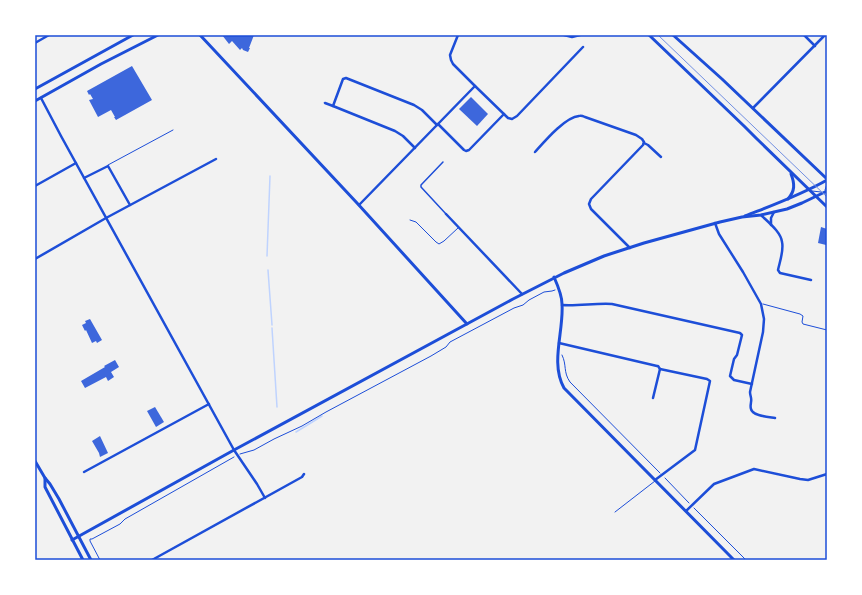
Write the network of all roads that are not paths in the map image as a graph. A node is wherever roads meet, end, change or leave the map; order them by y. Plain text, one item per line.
1 (49, 35) edge
2 (133, 35) edge
3 (158, 35) edge
4 (200, 35) edge
5 (458, 35) edge
6 (564, 35) edge
7 (580, 35) edge
8 (649, 35) edge
9 (673, 35) edge
10 (804, 35) edge
11 (825, 35) edge
12 (35, 43) edge
13 (815, 46) junction
14 (584, 47) dead end
15 (475, 86) junction
16 (35, 89) edge
17 (41, 98) junction
18 (35, 100) edge
19 (325, 103) dead end
20 (333, 106) junction
21 (753, 108) junction
22 (504, 114) junction
23 (438, 124) junction
24 (173, 130) dead end
25 (644, 144) junction
26 (415, 148) junction
27 (535, 152) dead end
28 (661, 157) dead end
29 (216, 159) dead end
30 (443, 162) dead end
31 (76, 163) junction
32 (108, 166) junction
33 (790, 172) junction
34 (84, 178) junction
35 (827, 180) edge
36 (827, 184) edge
37 (35, 186) edge
38 (810, 190) junction
39 (826, 193) edge
40 (816, 197) junction
41 (786, 201) junction
42 (130, 205) junction
43 (359, 205) junction
44 (827, 207) edge
45 (774, 212) junction
46 (446, 214) joint
47 (761, 215) junction
48 (742, 217) junction
49 (106, 218) junction
50 (410, 220) dead end
51 (715, 223) junction
52 (771, 225) junction
53 (458, 227) junction
54 (630, 248) junction
55 (35, 260) edge
56 (554, 277) junction
57 (811, 280) dead end
58 (522, 294) junction
59 (761, 304) junction
60 (562, 305) junction
61 (467, 324) junction
62 (827, 330) edge
63 (560, 343) junction
64 (660, 369) junction
65 (752, 384) junction
66 (653, 398) dead end
67 (209, 404) junction
68 (775, 418) dead end
69 (234, 450) junction
70 (35, 461) edge
71 (84, 472) dead end
72 (304, 474) dead end
73 (827, 474) edge
74 (45, 478) junction
75 (655, 480) junction
76 (264, 498) junction
77 (686, 511) junction
78 (615, 512) dead end
79 (79, 536) junction
80 (72, 540) junction
81 (83, 560) edge
82 (91, 560) edge
83 (152, 560) edge
84 (734, 560) edge

1 - 12 street
2 - 16 street
3 - 17 street
4 - 43 street
5 - 15 street
6 - 7 street
8 - 33 street
9 - 21 street
10 - 13 street
11 - 13 street
13 - 21 street
14 - 22 street
15 - 22 street
15 - 23 street
17 - 18 street
17 - 31 street
19 - 20 street
20 - 23 street
20 - 26 street
21 - 35 street
22 - 23 street
23 - 26 street
24 - 32 lane
25 - 27 street
25 - 28 street
25 - 54 street
26 - 43 street
29 - 42 street
30 - 46 street
31 - 34 street
31 - 37 street
32 - 34 street
32 - 42 street
33 - 38 street
33 - 41 street
34 - 49 street
35 - 38 street
36 - 39 lane
38 - 39 lane
38 - 40 street
38 - 41 street
39 - 40 street
40 - 44 street
40 - 45 street
41 - 48 street
42 - 49 street
43 - 61 street
45 - 47 street
45 - 52 street
46 - 53 street
47 - 48 street
47 - 52 street
48 - 51 street
49 - 55 street
49 - 67 street
50 - 53 lane
51 - 54 street
51 - 59 street
52 - 57 street
53 - 58 street
54 - 56 street
56 - 58 street
56 - 60 street
58 - 61 street
59 - 62 lane
59 - 65 street
60 - 63 street
60 - 65 street
61 - 69 street
63 - 64 street
63 - 75 street
64 - 66 street
64 - 75 street
65 - 68 street
67 - 69 street
67 - 71 street
69 - 76 street
69 - 79 street
70 - 74 street
72 - 76 street
73 - 77 street
74 - 79 street
74 - 80 street
75 - 77 street
75 - 78 lane
76 - 83 street
77 - 84 street
79 - 80 street
79 - 82 street
80 - 81 street

